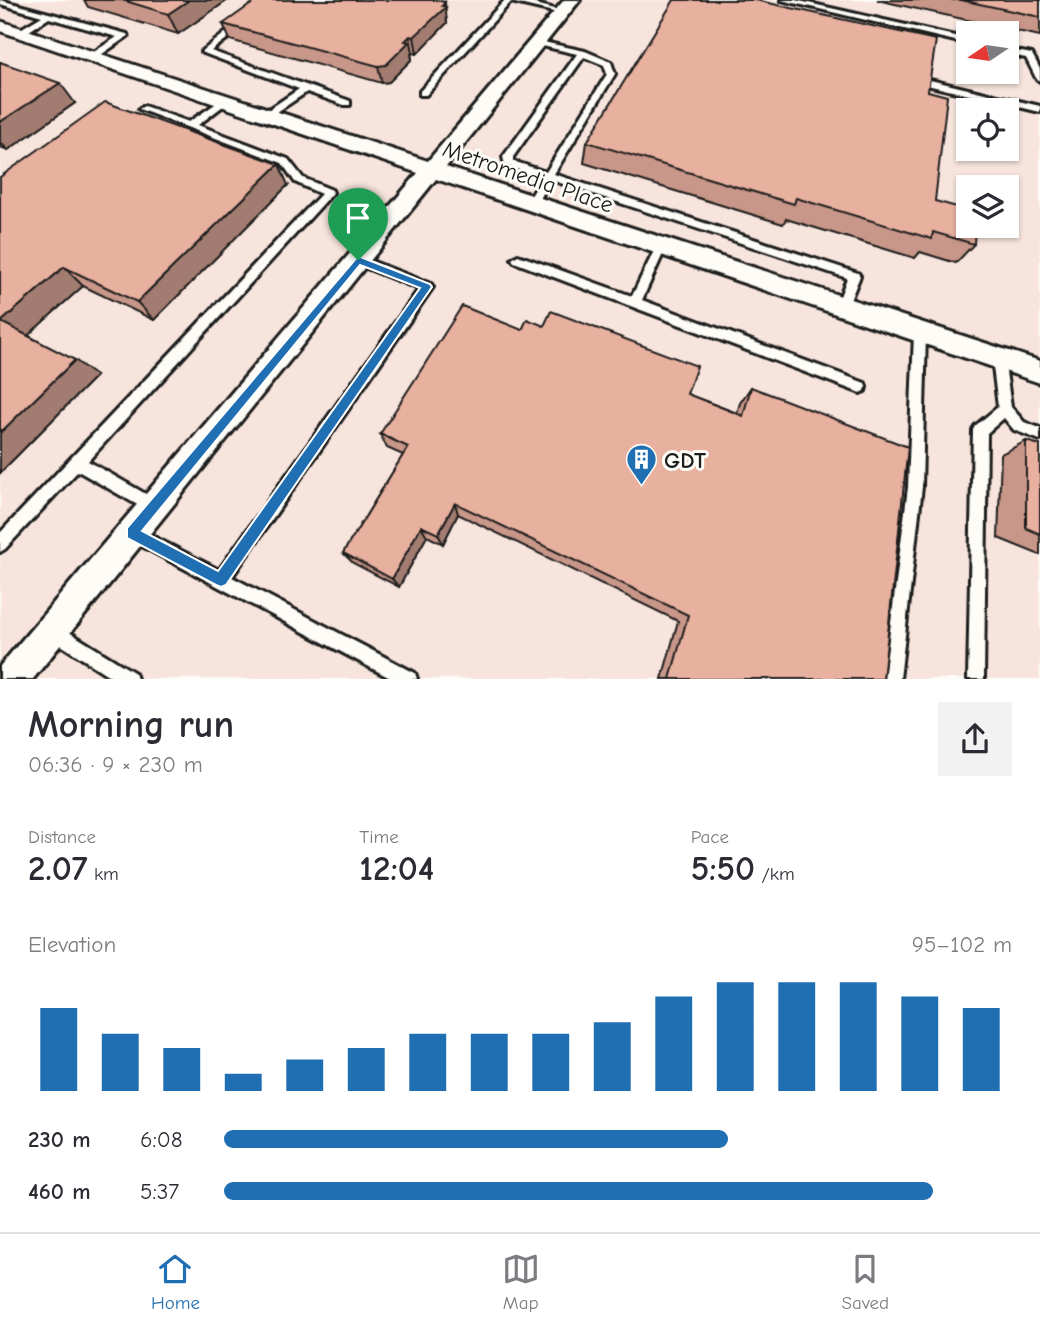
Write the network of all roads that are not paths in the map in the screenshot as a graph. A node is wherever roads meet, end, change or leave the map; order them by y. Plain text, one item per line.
1 (510, 0) edge
2 (785, 0) edge
3 (1, 2) edge
4 (567, 6) edge
5 (48, 15) junction
6 (245, 22) edge
7 (10, 29) edge
8 (956, 39) edge
9 (537, 42) junction
10 (582, 53) junction
11 (1019, 54) edge
12 (92, 57) junction
13 (1040, 78) edge
14 (930, 83) edge
15 (306, 88) junction
16 (424, 93) dead end
17 (224, 101) junction
18 (347, 103) dead end
19 (144, 109) dead end
20 (1040, 109) edge
21 (268, 114) junction
22 (192, 125) junction
23 (432, 170) junction
24 (548, 176) junction
25 (531, 204) junction
26 (661, 247) junction
27 (518, 259) dead end
28 (358, 260) junction
29 (635, 302) junction
30 (842, 307) junction
31 (920, 332) junction
32 (998, 358) junction
33 (1040, 372) edge
34 (860, 387) dead end
35 (1005, 409) junction
36 (1040, 434) edge
37 (77, 463) junction
38 (154, 506) junction
39 (131, 533) junction
40 (0, 544) edge
41 (221, 580) junction
42 (52, 630) junction
43 (11, 679) edge
44 (129, 679) edge
45 (409, 679) edge
46 (892, 679) edge
47 (976, 679) edge

1 - 4 lane
1 - 16 lane
2 - 8 lane
3 - 5 lane
4 - 9 street
5 - 7 lane
5 - 12 lane
6 - 15 lane
7 - 12 street, Metromedia Place
9 - 10 lane
9 - 23 street
10 - 24 lane
10 - 24 lane
11 - 13 lane
12 - 17 street, Metromedia Place
14 - 20 lane
15 - 18 lane
15 - 21 lane
17 - 21 street, Metromedia Place
17 - 22 lane
19 - 22 lane
21 - 23 street, Metromedia Place
22 - 37 lane
23 - 25 street, Metromedia Place
23 - 28 street
24 - 25 lane
24 - 30 lane
25 - 26 street, Metromedia Place
26 - 29 lane
26 - 30 street, Metromedia Place
27 - 29 lane
28 - 38 street
28 - 41 lane
29 - 34 lane
30 - 31 street, Metromedia Place
31 - 32 street, Metromedia Place
31 - 46 lane
32 - 33 street, Metromedia Place
32 - 35 lane
35 - 36 lane
35 - 47 lane
37 - 38 lane
37 - 40 lane
38 - 39 street
39 - 41 lane
39 - 42 street
41 - 45 lane
42 - 43 street
42 - 44 lane

